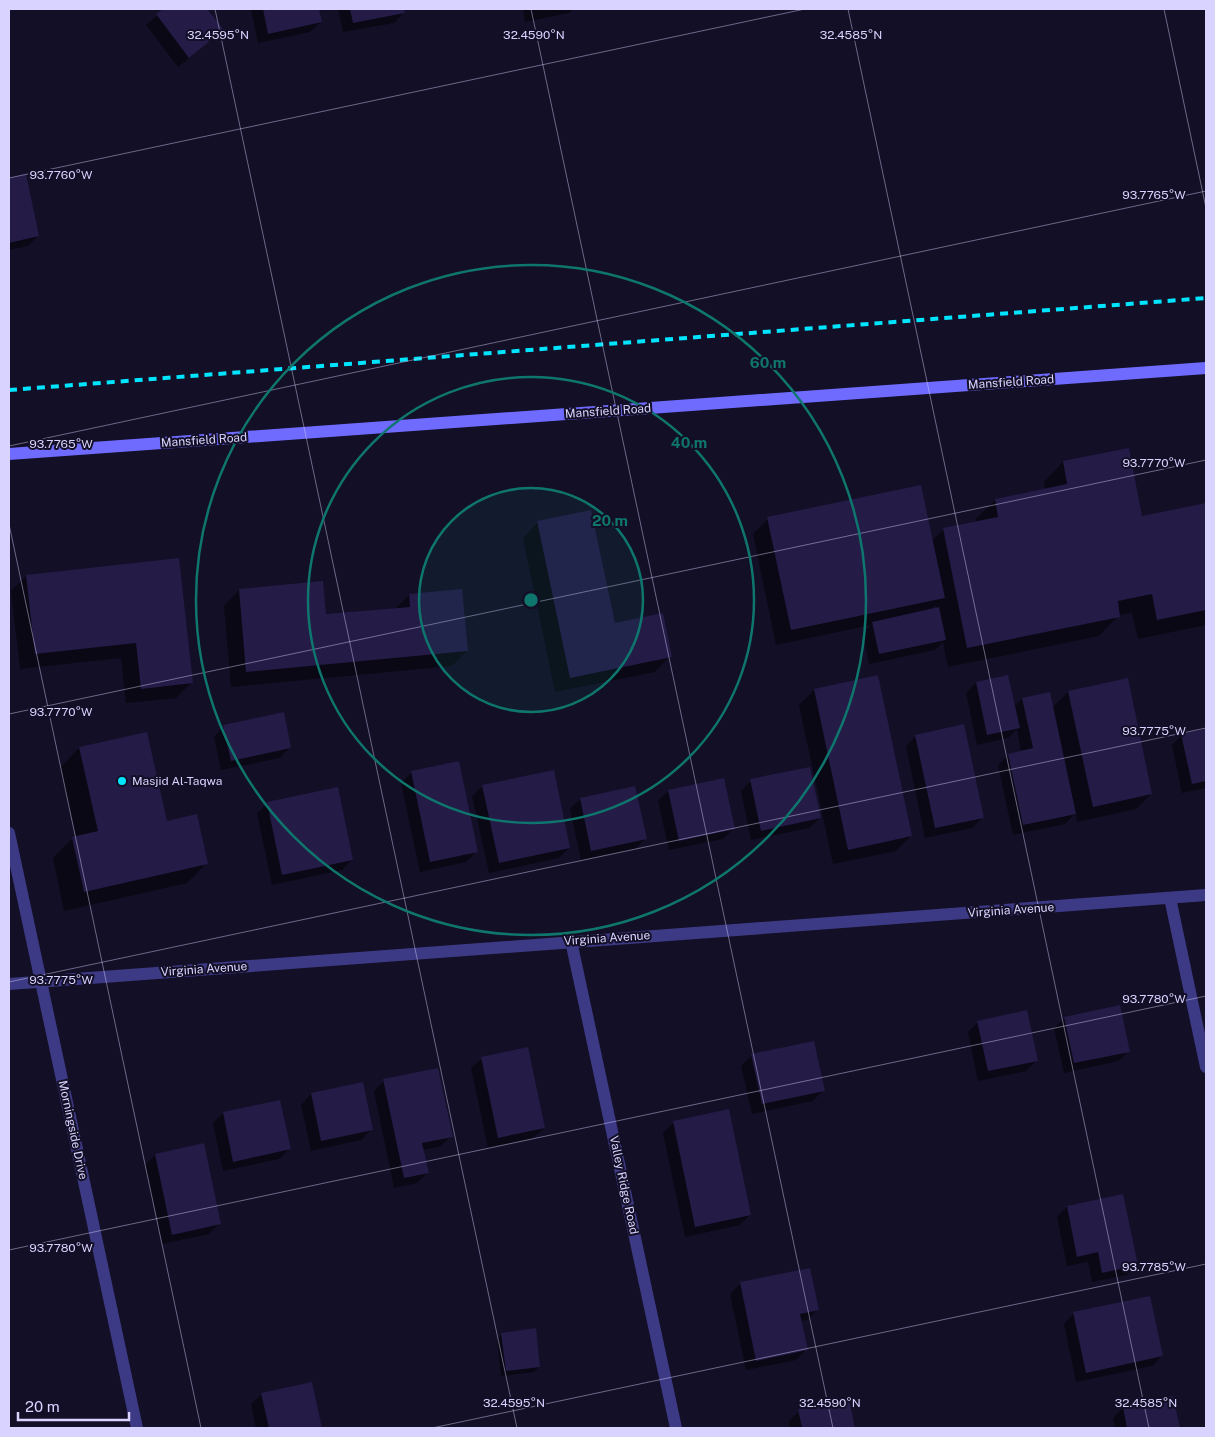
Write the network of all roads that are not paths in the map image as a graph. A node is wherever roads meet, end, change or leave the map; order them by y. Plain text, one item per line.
1 (1206, 368) edge
2 (9, 454) edge
3 (9, 833) edge
4 (1206, 895) edge
5 (1170, 898) junction
6 (571, 941) junction
7 (42, 982) junction
8 (9, 984) edge
9 (1206, 1067) edge
10 (137, 1428) edge
11 (676, 1428) edge

1 - 2 main road, Mansfield Road
3 - 7 street, Morningside Drive
4 - 5 street, Virginia Avenue
5 - 6 street, Virginia Avenue
5 - 9 street
6 - 7 street, Virginia Avenue
6 - 11 street, Valley Ridge Road
7 - 8 street, Virginia Avenue
7 - 10 street, Morningside Drive

